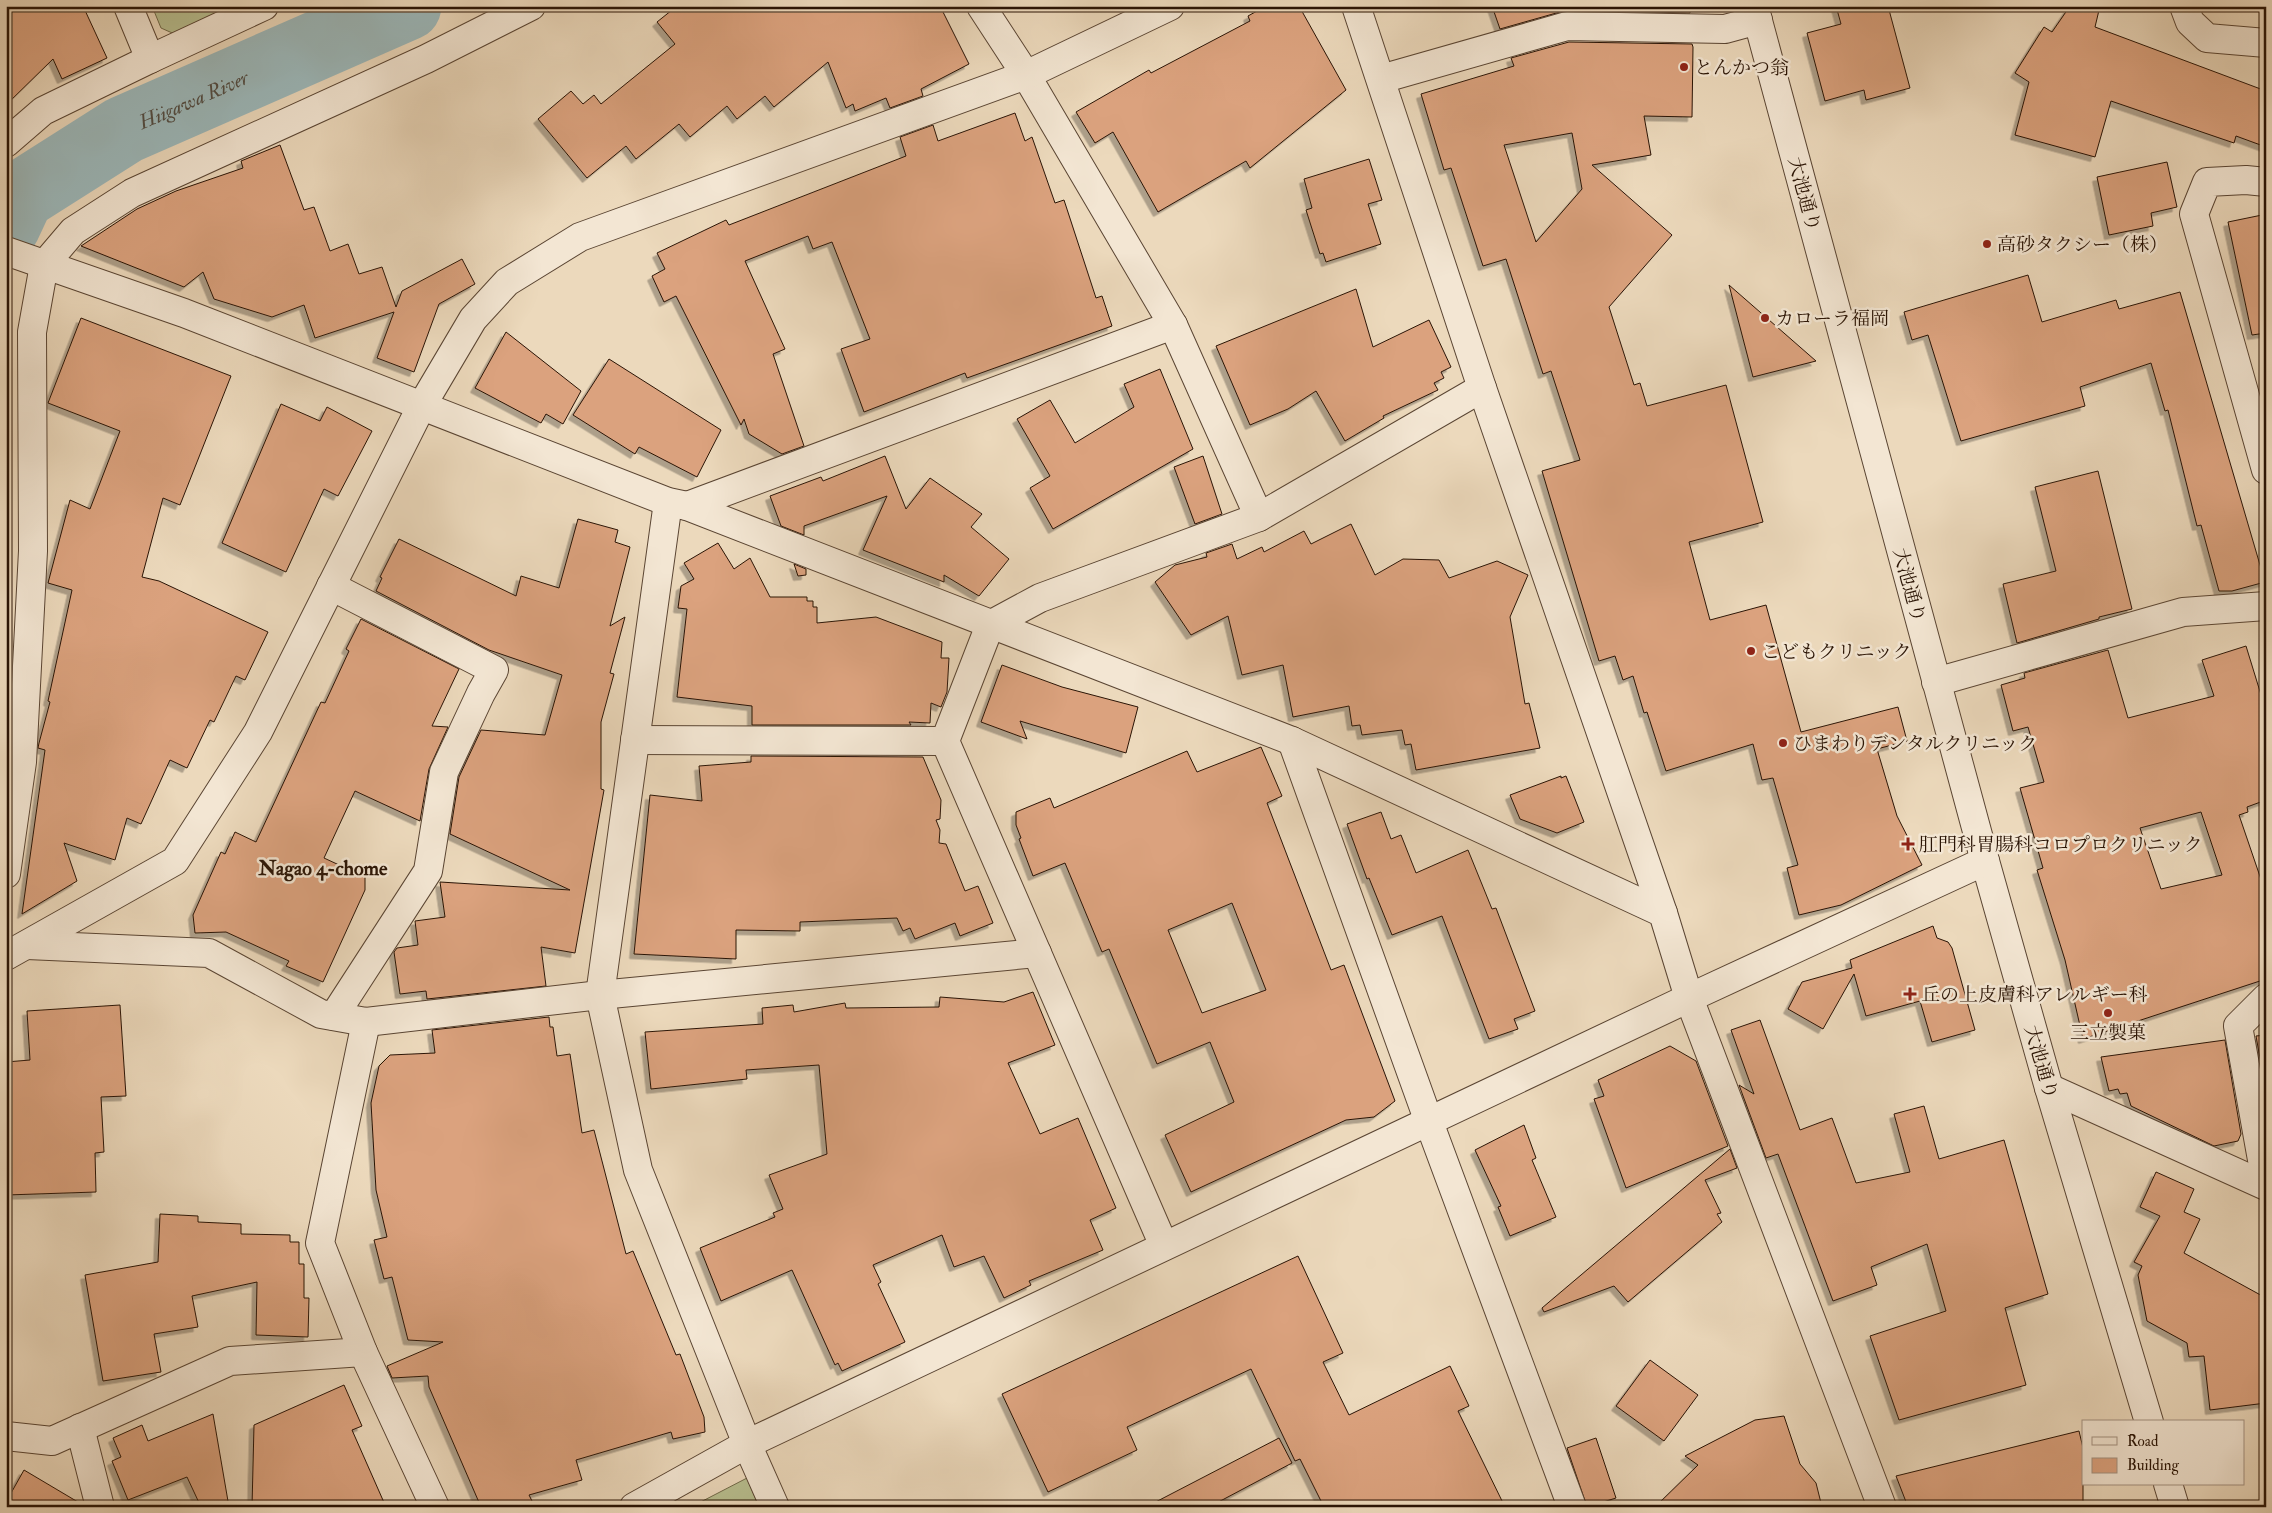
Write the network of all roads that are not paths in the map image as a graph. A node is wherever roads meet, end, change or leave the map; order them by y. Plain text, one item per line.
1 (128, 6) edge
2 (264, 6) edge
3 (531, 6) edge
4 (982, 6) edge
5 (1170, 6) edge
6 (1356, 6) edge
7 (2184, 6) edge
8 (1756, 13) edge
9 (2266, 43) edge
10 (150, 59) junction
11 (1026, 75) junction
12 (1381, 79) junction
13 (6, 143) edge
14 (2266, 182) edge
15 (6, 251) edge
16 (44, 265) junction
17 (1173, 325) junction
18 (1482, 388) junction
19 (421, 407) junction
20 (2266, 470) edge
21 (678, 504) junction
22 (1259, 518) junction
23 (331, 586) junction
24 (2266, 606) edge
25 (990, 625) junction
26 (1936, 682) junction
27 (635, 740) junction
28 (1292, 741) junction
29 (945, 742) junction
30 (1985, 860) junction
31 (6, 874) edge
32 (1663, 913) junction
33 (16, 951) edge
34 (1037, 953) junction
35 (600, 996) junction
36 (1689, 998) junction
37 (2266, 998) edge
38 (334, 1016) junction
39 (366, 1022) junction
40 (2049, 1088) junction
41 (1429, 1122) junction
42 (2266, 1184) edge
43 (1164, 1246) junction
44 (363, 1352) junction
45 (2148, 1420) edge
46 (80, 1428) junction
47 (6, 1436) edge
48 (747, 1444) junction
49 (2169, 1486) edge
50 (100, 1507) edge
51 (435, 1507) edge
52 (634, 1507) edge
53 (775, 1507) edge
54 (1572, 1507) edge
55 (1882, 1507) edge
56 (2175, 1507) edge

1 - 10 street
2 - 10 street
3 - 16 street
4 - 11 street
5 - 11 street
6 - 12 street
7 - 9 street
8 - 12 street
8 - 26 street, 大池通り
10 - 13 street
11 - 17 street
11 - 19 street
12 - 18 street
14 - 20 street
15 - 16 street
16 - 19 street
16 - 31 street
17 - 21 street
17 - 22 street
18 - 22 street
18 - 32 street
19 - 21 street
19 - 23 street
21 - 25 street
21 - 27 street
22 - 25 street
23 - 33 street
23 - 38 street
24 - 26 street
25 - 28 street
25 - 29 street
26 - 30 street, 大池通り
27 - 29 street
27 - 35 street
28 - 32 street
28 - 41 street
29 - 34 street
30 - 36 street
30 - 40 street, 大池通り
32 - 36 street
33 - 38 street
34 - 35 street
34 - 43 street
35 - 39 street
35 - 48 street
36 - 41 street
36 - 55 street
37 - 42 street
38 - 39 street
39 - 44 street
40 - 42 street
40 - 45 street, 大池通り
41 - 43 street
41 - 54 street
43 - 48 street
44 - 46 street
44 - 51 street
46 - 47 street
46 - 50 street
48 - 52 street
48 - 53 street
49 - 56 street

